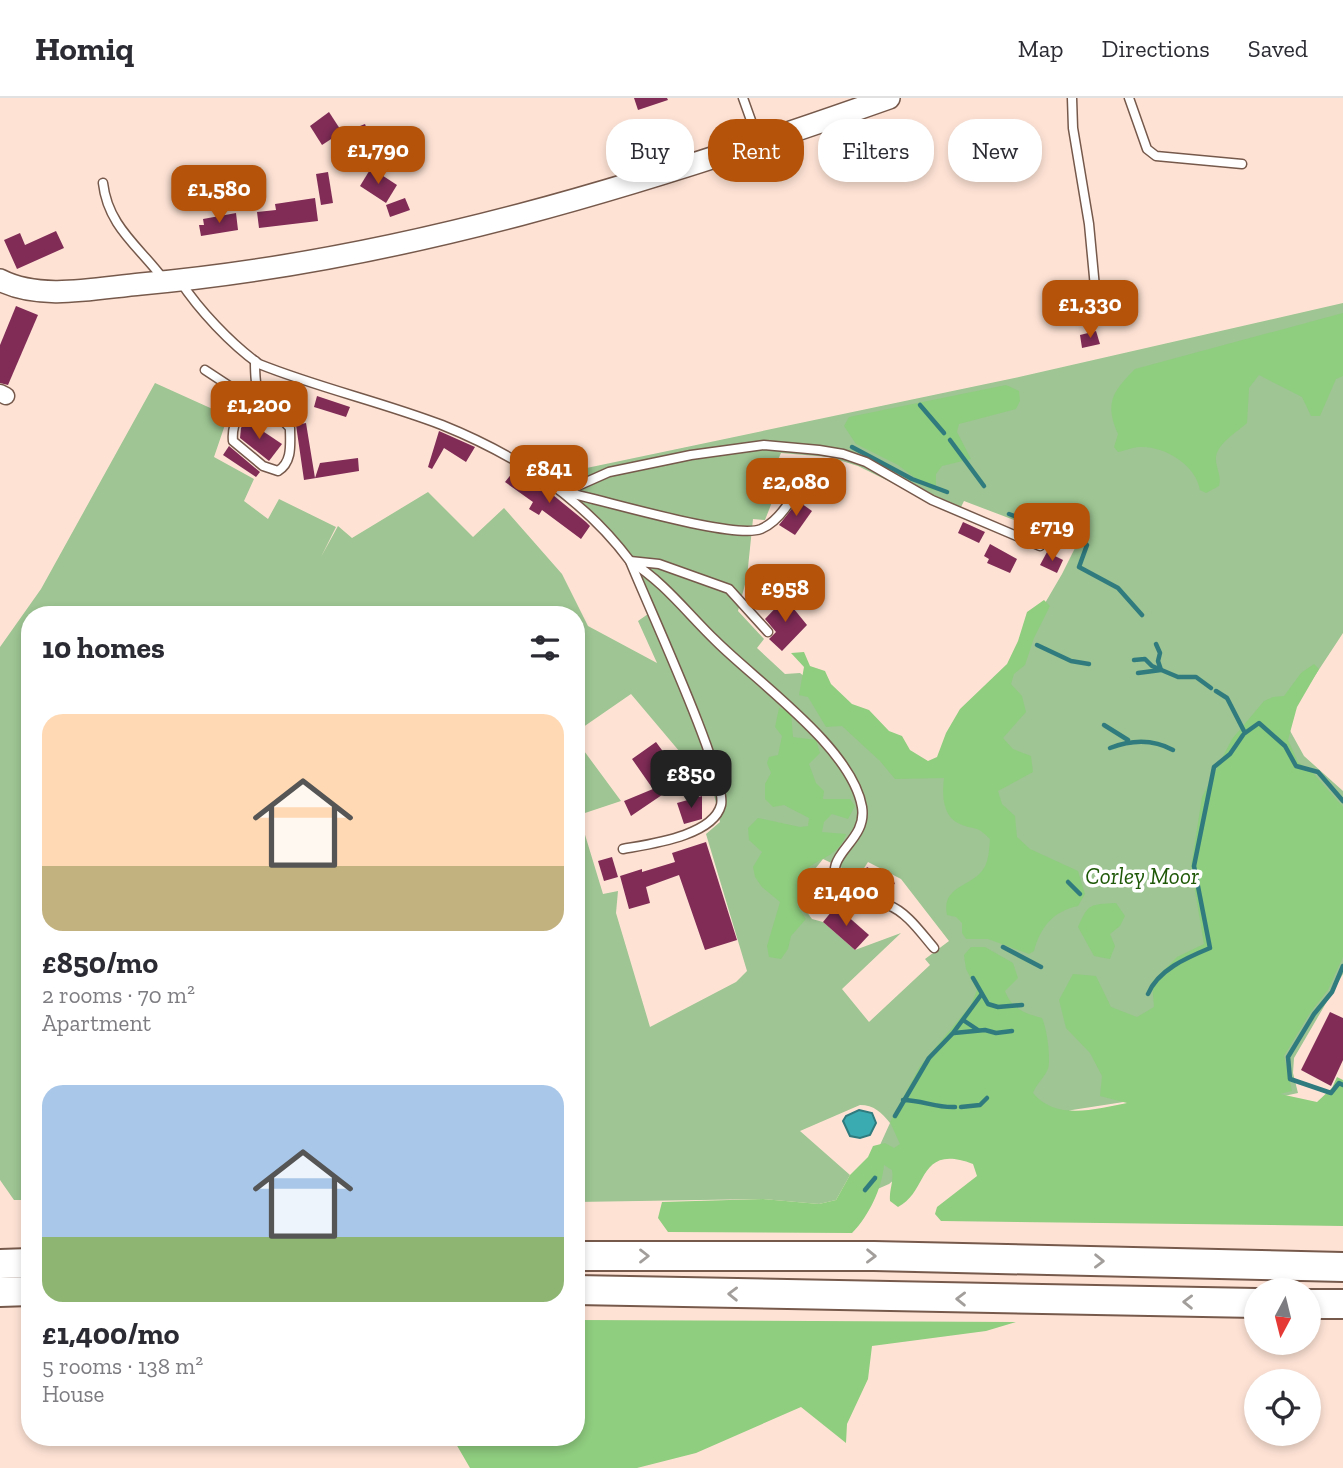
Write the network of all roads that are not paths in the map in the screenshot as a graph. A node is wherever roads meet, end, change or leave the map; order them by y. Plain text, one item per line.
1 (743, 98) edge
2 (889, 98) edge
3 (1072, 98) edge
4 (1129, 98) edge
5 (750, 119) edge
6 (804, 127) edge
7 (708, 160) edge
8 (1242, 164) dead end
9 (103, 183) dead end
10 (173, 282) junction
11 (2, 286) edge
12 (1098, 319) dead end
13 (255, 361) junction
14 (205, 370) dead end
15 (259, 399) junction
16 (802, 480) dead end
17 (564, 492) junction
18 (1040, 545) dead end
19 (630, 561) junction
20 (768, 632) dead end
21 (623, 849) dead end
22 (934, 948) dead end
23 (585, 1256) edge
24 (21, 1263) edge
25 (0, 1264) edge
26 (1343, 1267) edge
27 (585, 1290) edge
28 (21, 1291) edge
29 (0, 1292) edge
30 (1244, 1303) edge
31 (1321, 1304) edge
32 (1343, 1304) edge

1 - 5 lane
2 - 6 street
3 - 12 lane
4 - 8 lane
7 - 10 street
9 - 10 lane
10 - 11 street
10 - 13 lane
13 - 15 lane
13 - 17 lane
14 - 15 lane
15 - 15 lane
16 - 17 lane
17 - 18 lane
17 - 19 lane
19 - 20 lane
19 - 21 lane
19 - 22 lane
23 -> 26 highway
24 - 25 highway
30 -> 27 highway
28 - 29 highway
31 - 32 highway

